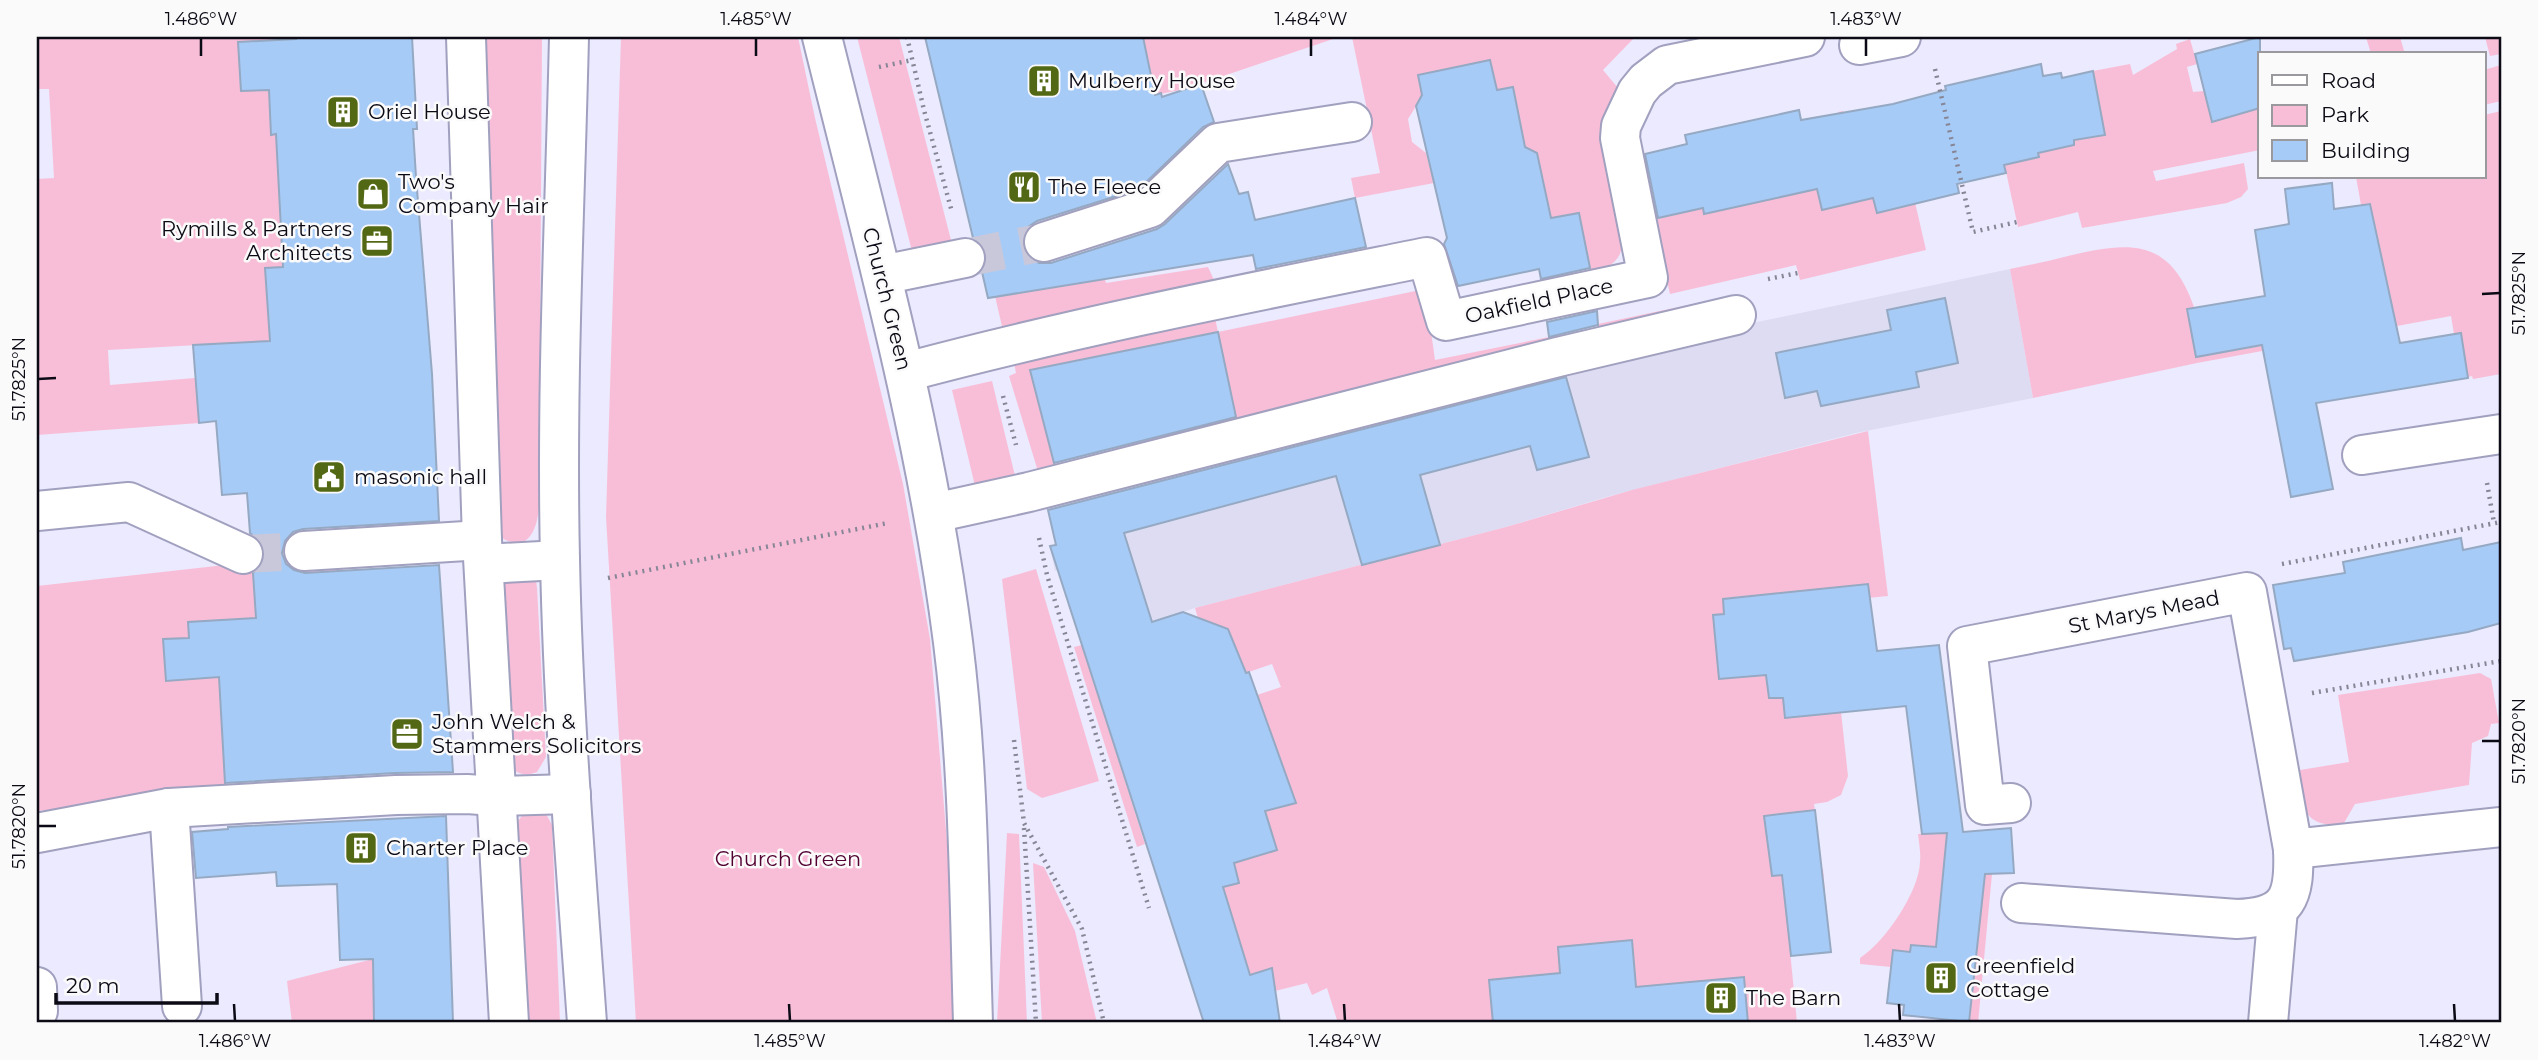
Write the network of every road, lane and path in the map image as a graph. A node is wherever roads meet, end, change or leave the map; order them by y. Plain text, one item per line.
1 (466, 37) edge
2 (569, 37) edge
3 (822, 37) edge
4 (1805, 37) edge
5 (1901, 37) edge
6 (1859, 45) dead end
7 (1934, 63) dead end
8 (1352, 122) dead end
9 (2017, 222) dead end
10 (1044, 242) tunnel mouth
11 (965, 258) tunnel mouth
12 (882, 275) junction
13 (1736, 315) dead end
14 (906, 372) junction
15 (2501, 434) edge
16 (2362, 455) dead end
17 (37, 510) edge
18 (934, 513) junction
19 (2501, 522) edge
20 (304, 551) tunnel mouth
21 (483, 552) junction
22 (243, 554) tunnel mouth
23 (560, 559) junction
24 (600, 580) dead end
25 (2247, 592) junction
26 (2501, 661) edge
27 (2267, 700) junction
28 (1012, 730) dead end
29 (571, 794) junction
30 (495, 796) junction
31 (2011, 803) dead end
32 (169, 808) junction
33 (1024, 823) junction
34 (2501, 827) edge
35 (37, 833) edge
36 (2294, 849) junction
37 (2021, 903) dead end
38 (2278, 909) junction
39 (182, 1006) dead end
40 (509, 1023) edge
41 (587, 1023) edge
42 (973, 1023) edge
43 (1036, 1023) edge
44 (1104, 1023) edge
45 (2269, 1023) edge

1 - 21 street
2 - 23 street
3 - 12 street, Church Green
4 - 14 street, Oakfield Place
5 - 6 street
7 - 9 path
8 - 10 street
11 - 12 street
12 - 14 street, Church Green
13 - 18 street
14 - 18 street, Church Green
15 - 16 street
17 - 22 street
18 - 24 path
18 - 42 street, Church Green
19 - 25 path
20 - 21 street
21 - 23 street
21 - 30 street
23 - 29 street
25 - 27 street, St Marys Mead
25 - 31 street, St Marys Mead
26 - 27 path
27 - 36 street, St Marys Mead
28 - 33 path
29 - 30 street
29 - 41 street
30 - 32 street
30 - 40 street
32 - 35 street
32 - 39 street
33 - 43 path
33 - 44 path
34 - 36 street
36 - 38 street, St Marys Mead
37 - 38 street
38 - 45 street, St Marys Mead

